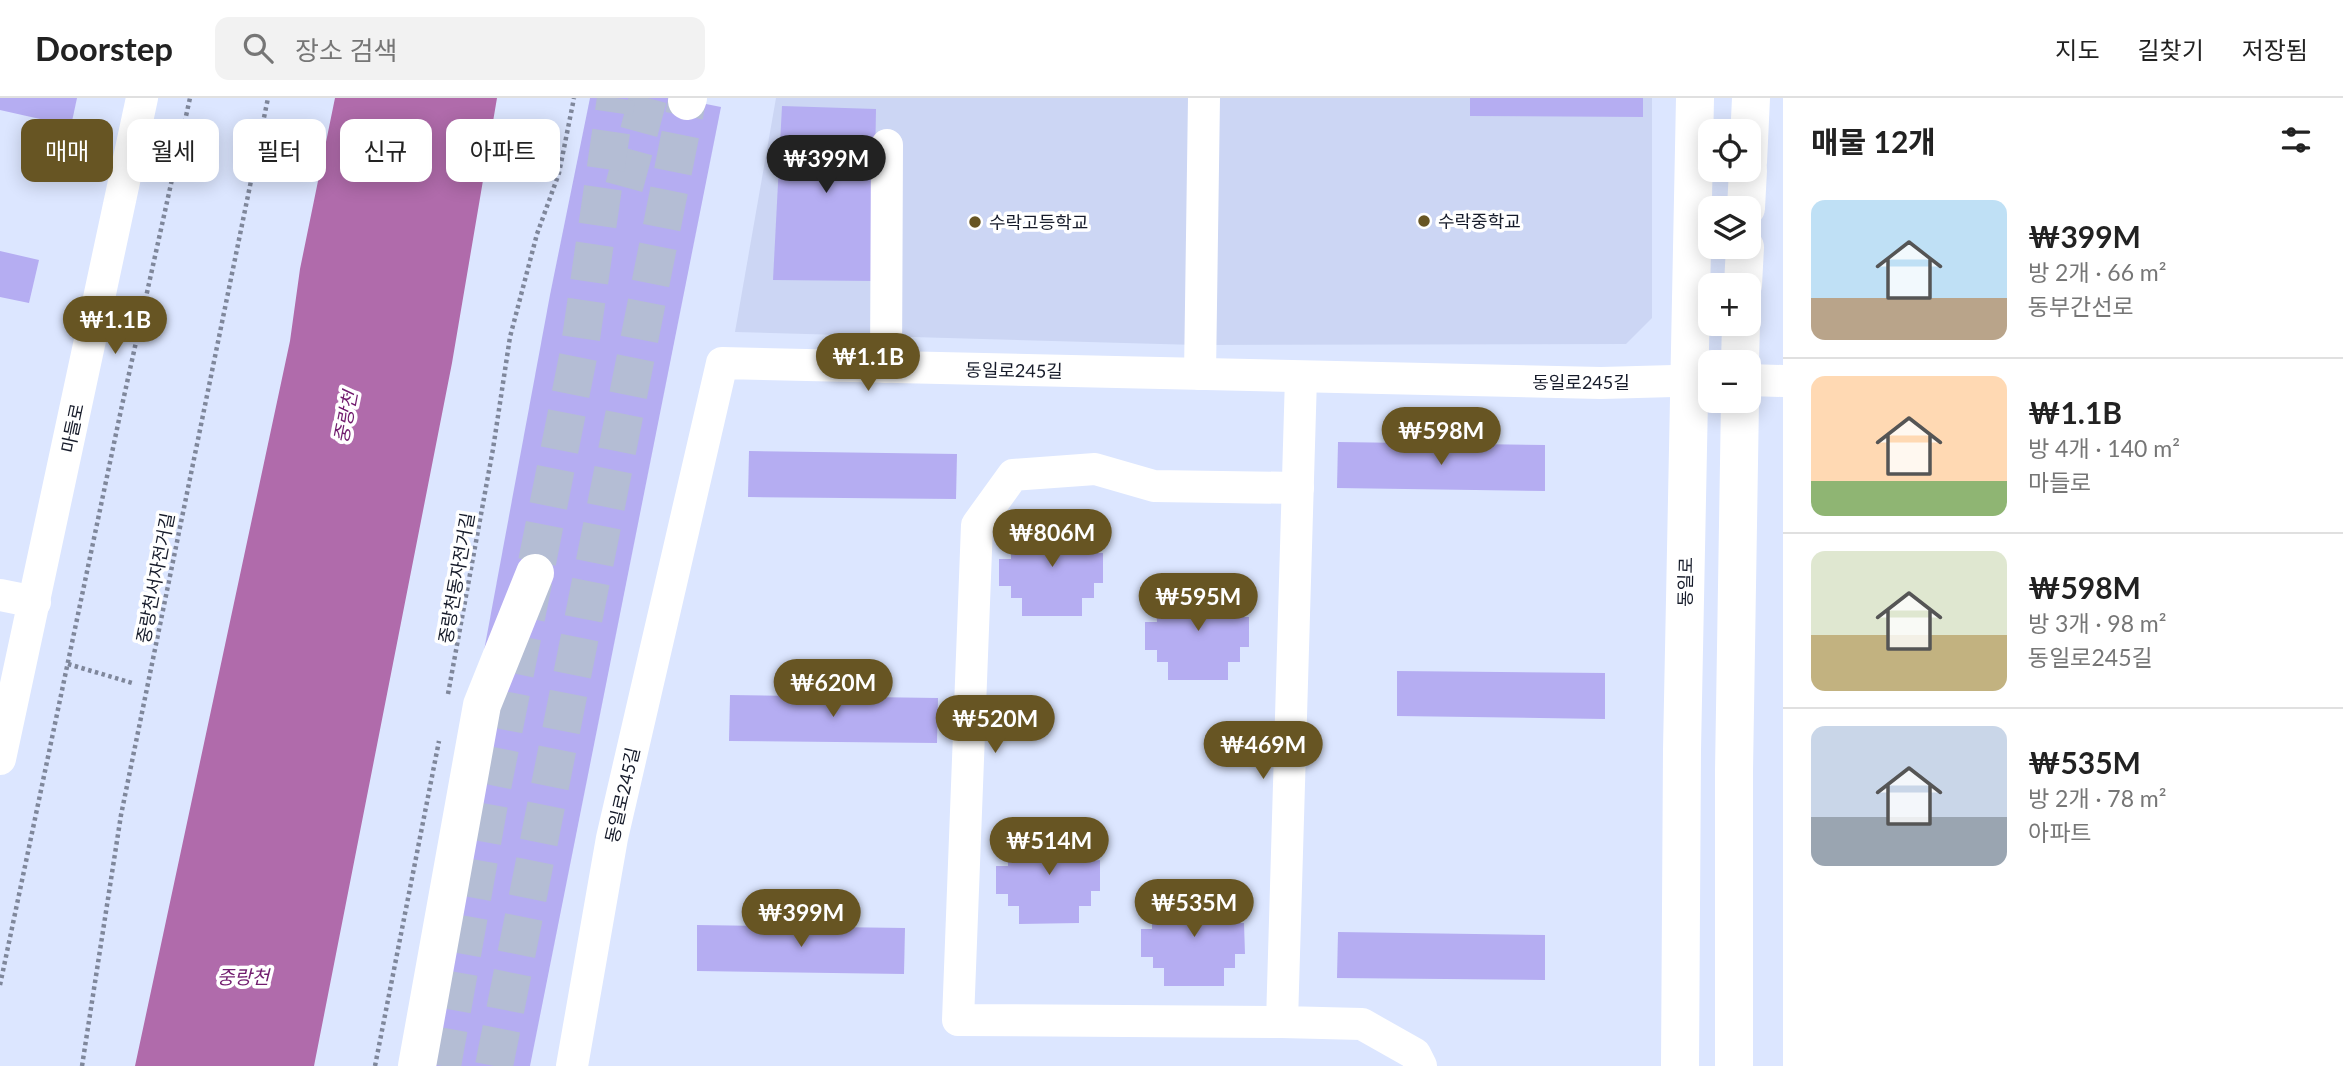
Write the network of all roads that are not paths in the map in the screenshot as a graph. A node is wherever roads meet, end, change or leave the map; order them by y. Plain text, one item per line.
1 (142, 98) edge
2 (1204, 98) edge
3 (1695, 98) edge
4 (1751, 98) edge
5 (1750, 119) edge
6 (887, 145) dead end
7 (1699, 350) edge
8 (886, 367) junction
9 (1200, 374) junction
10 (1301, 377) junction
11 (1698, 380) edge
12 (1761, 380) edge
13 (1783, 381) edge
14 (1698, 402) edge
15 (1740, 413) edge
16 (1298, 488) junction
17 (535, 573) dead end
18 (0, 595) edge
19 (35, 602) junction
20 (0, 759) edge
21 (1282, 1022) junction
22 (417, 1066) edge
23 (572, 1066) edge
24 (1421, 1066) edge
25 (1680, 1066) edge
26 (1734, 1066) edge

1 - 19 street, 마들로
2 - 9 street
3 - 7 main road, 동일로
4 - 5 main road
6 - 8 street
8 - 9 street, 동일로245길
8 - 23 street, 동일로245길
9 - 10 street, 동일로245길
10 - 11 street, 동일로245길
10 - 16 street
12 - 13 street
14 - 25 main road, 동일로
15 - 26 main road
16 - 21 street
16 - 21 street
17 - 22 main road
18 - 19 street
19 - 20 street, 마들로
21 - 24 street

